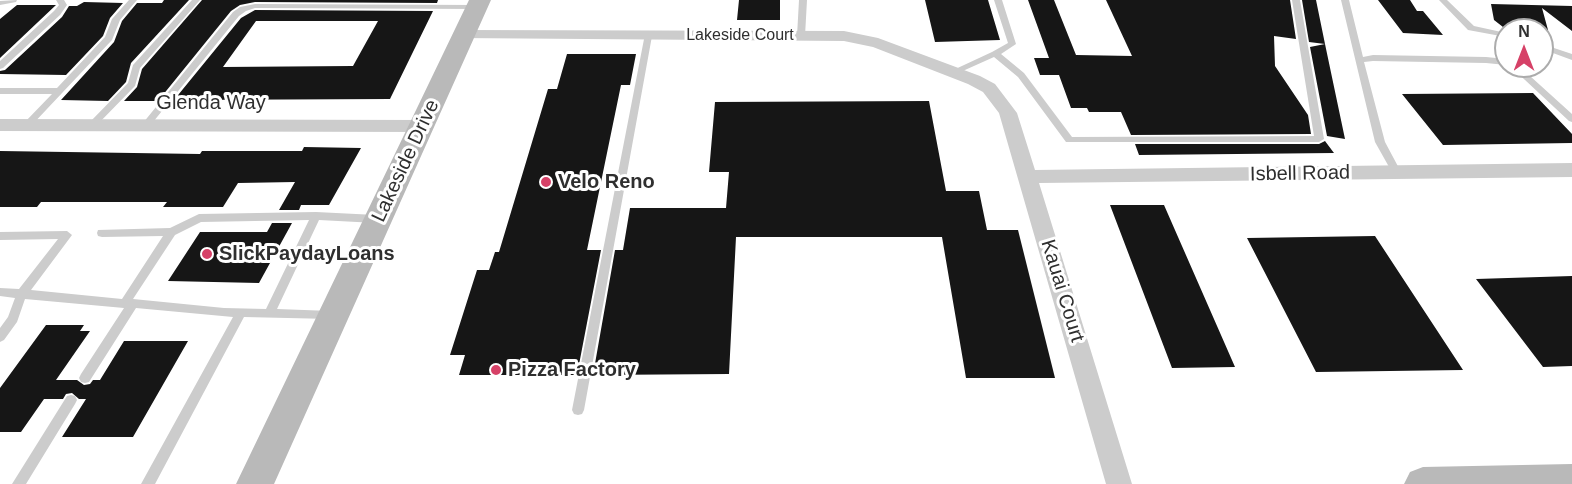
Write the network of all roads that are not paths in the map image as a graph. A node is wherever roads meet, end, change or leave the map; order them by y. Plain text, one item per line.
1 (13, 0) edge
2 (60, 0) edge
3 (134, 0) edge
4 (196, 0) edge
5 (803, 0) edge
6 (998, 0) edge
7 (1296, 0) edge
8 (1345, 0) edge
9 (1443, 0) edge
10 (0, 3) edge
11 (478, 4) edge
12 (1494, 32) edge
13 (464, 35) junction
14 (648, 36) junction
15 (801, 36) junction
16 (1554, 50) edge
17 (995, 54) junction
18 (1572, 57) edge
19 (1360, 60) junction
20 (1494, 61) edge
21 (0, 66) edge
22 (953, 72) junction
23 (1527, 78) edge
24 (0, 91) edge
25 (59, 91) junction
26 (1000, 100) joint
27 (1572, 119) edge
28 (0, 125) edge
29 (27, 125) junction
30 (93, 125) junction
31 (147, 125) junction
32 (423, 126) junction
33 (1572, 170) edge
34 (1396, 172) junction
35 (1027, 177) junction
36 (316, 216) junction
37 (379, 219) junction
38 (171, 232) junction
39 (102, 233) dead end
40 (0, 236) edge
41 (0, 292) edge
42 (21, 295) junction
43 (128, 304) junction
44 (241, 312) junction
45 (270, 313) junction
46 (334, 315) junction
47 (0, 337) edge
48 (85, 378) dead end
49 (71, 400) dead end
50 (578, 410) dead end
51 (1572, 481) edge
52 (18, 484) edge
53 (148, 484) edge
54 (255, 484) edge
55 (1119, 484) edge
56 (1423, 484) edge

1 - 10 lane
2 - 21 lane
3 - 25 lane
4 - 30 lane
5 - 15 lane
6 - 17 lane
7 - 17 lane
8 - 19 lane
9 - 12 lane
11 - 13 street, Lakeside Drive
11 - 31 lane
13 - 14 street, Lakeside Court
13 - 32 street, Lakeside Drive
14 - 15 street, Lakeside Court
14 - 50 lane
15 - 22 street, Lakeside Court
16 - 18 lane
17 - 22 lane
19 - 20 lane
19 - 34 lane
22 - 26 street, Lakeside Court
23 - 27 lane
24 - 25 lane
25 - 29 lane
26 - 35 street, Kauai Court
28 - 29 street, Glenda Way
29 - 30 street, Glenda Way
30 - 31 street, Glenda Way
31 - 32 street, Glenda Way
32 - 37 street, Lakeside Drive
33 - 34 street, Isbell Road
34 - 35 street, Isbell Road
35 - 55 street, Kauai Court
36 - 37 lane
36 - 38 lane
36 - 45 lane
37 - 46 street, Lakeside Drive
38 - 39 lane
38 - 43 lane
40 - 42 lane
41 - 42 lane
42 - 43 lane
42 - 47 lane
43 - 44 lane
43 - 48 lane
44 - 45 lane
44 - 53 lane
45 - 46 lane
46 - 54 street, Lakeside Drive
49 - 52 lane
51 - 56 street

